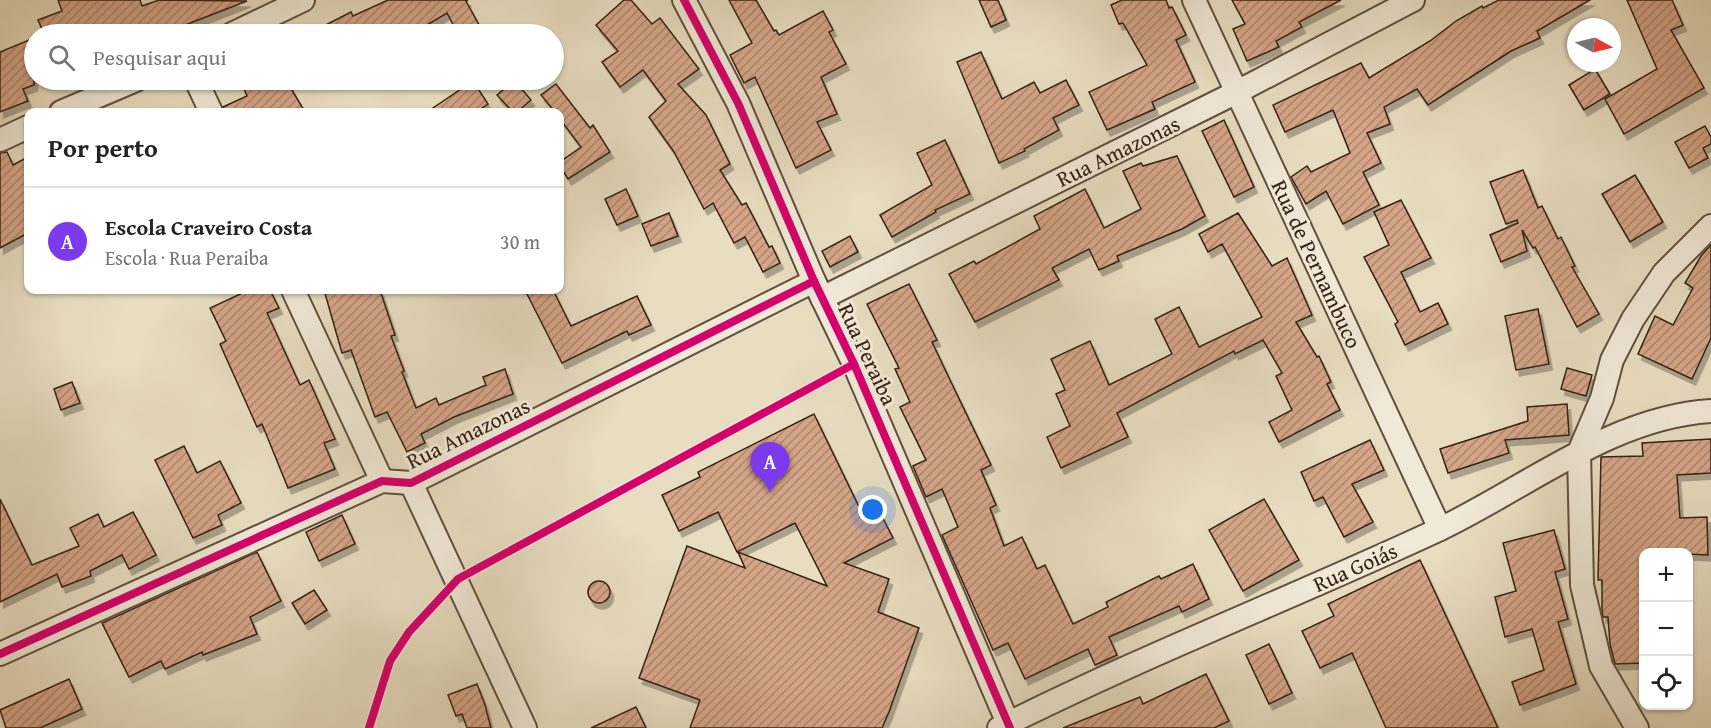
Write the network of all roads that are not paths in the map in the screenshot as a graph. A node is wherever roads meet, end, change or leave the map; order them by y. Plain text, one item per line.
1 (303, 0) edge
2 (684, 0) edge
3 (1194, 0) edge
4 (1413, 0) edge
5 (253, 24) edge
6 (113, 90) edge
7 (201, 90) edge
8 (1237, 92) junction
9 (70, 108) edge
10 (210, 108) edge
11 (24, 129) edge
12 (0, 140) edge
13 (1711, 226) edge
14 (818, 290) junction
15 (295, 294) edge
16 (1711, 411) edge
17 (1579, 452) junction
18 (382, 481) junction
19 (411, 483) junction
20 (1440, 529) junction
21 (0, 654) edge
22 (1005, 726) edge
23 (525, 728) edge
24 (1636, 728) edge

1 - 5 street
2 - 14 street, Rua Peraiba
3 - 8 street, Rua de Pernambuco
4 - 8 street, Rua Amazonas
6 - 9 street
7 - 10 street
8 - 14 street, Rua Amazonas
8 - 20 street, Rua de Pernambuco
11 - 12 street
13 - 17 street
14 - 19 street, Rua Amazonas
14 - 22 street, Rua Peraiba
15 - 18 street
16 - 17 street, Rua Goiás
17 - 20 street, Rua Goiás
17 - 24 street
18 - 19 street, Rua Amazonas
18 - 21 street, Rua Amazonas
19 - 23 street
20 - 22 street, Rua Goiás

